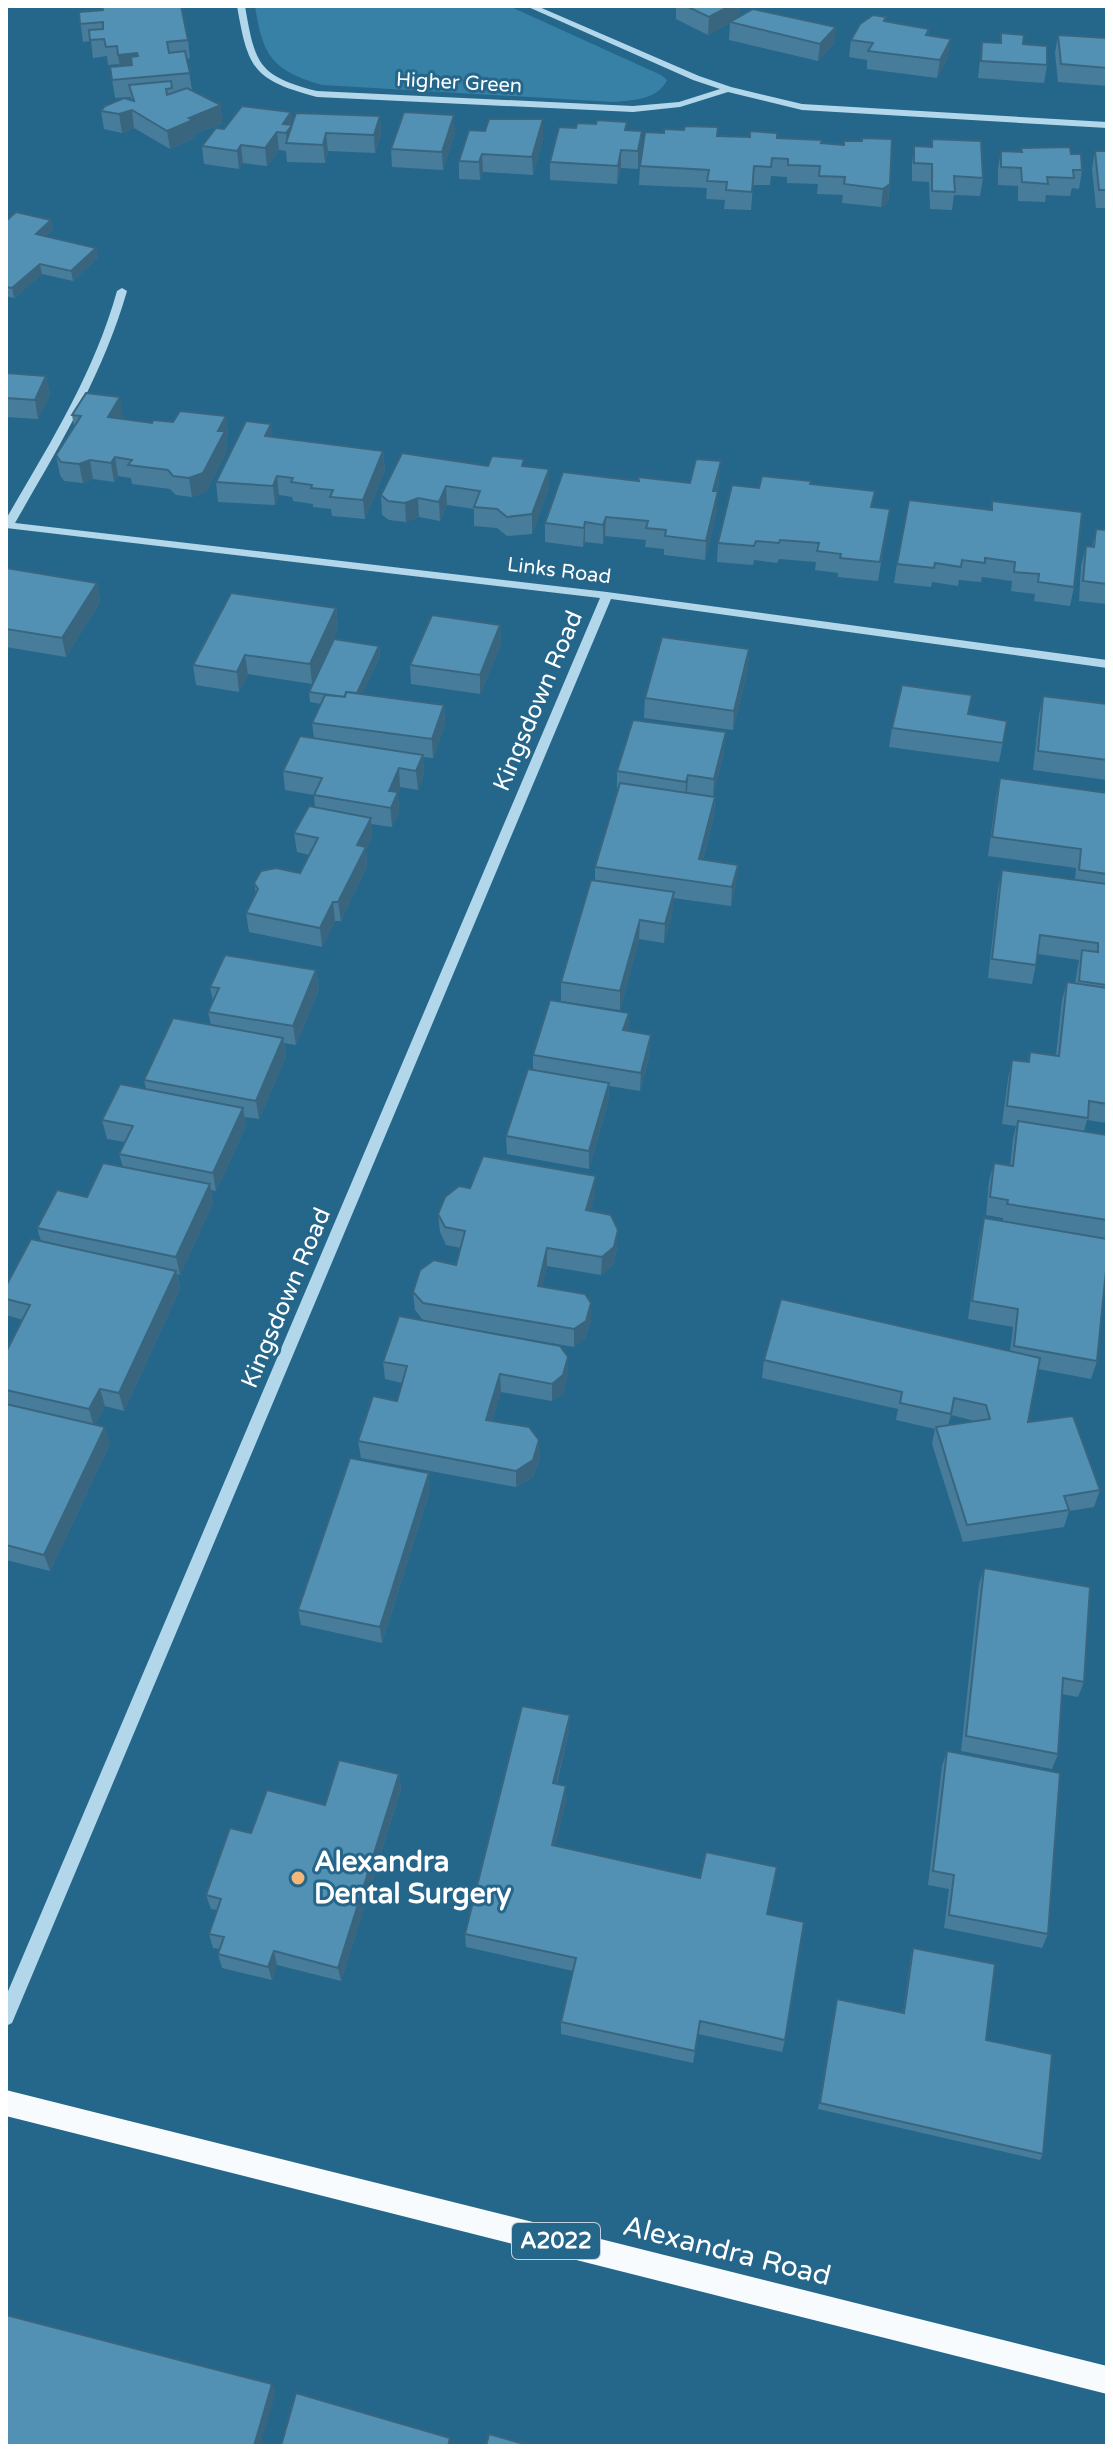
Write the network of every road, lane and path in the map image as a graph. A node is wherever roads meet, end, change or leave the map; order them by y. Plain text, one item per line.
1 (241, 6) edge
2 (530, 6) edge
3 (728, 89) junction
4 (1107, 125) edge
5 (122, 291) dead end
6 (7, 525) edge
7 (607, 595) junction
8 (1107, 664) edge
9 (6, 2017) edge
10 (6, 2103) edge
11 (1107, 2380) edge

1 - 3 street, Higher Green
2 - 3 street
3 - 4 street
5 - 6 street
6 - 7 street, Links Road
7 - 8 street, Links Road
7 - 9 street, Kingsdown Road
10 - 11 main road, Alexandra Road / A2022

